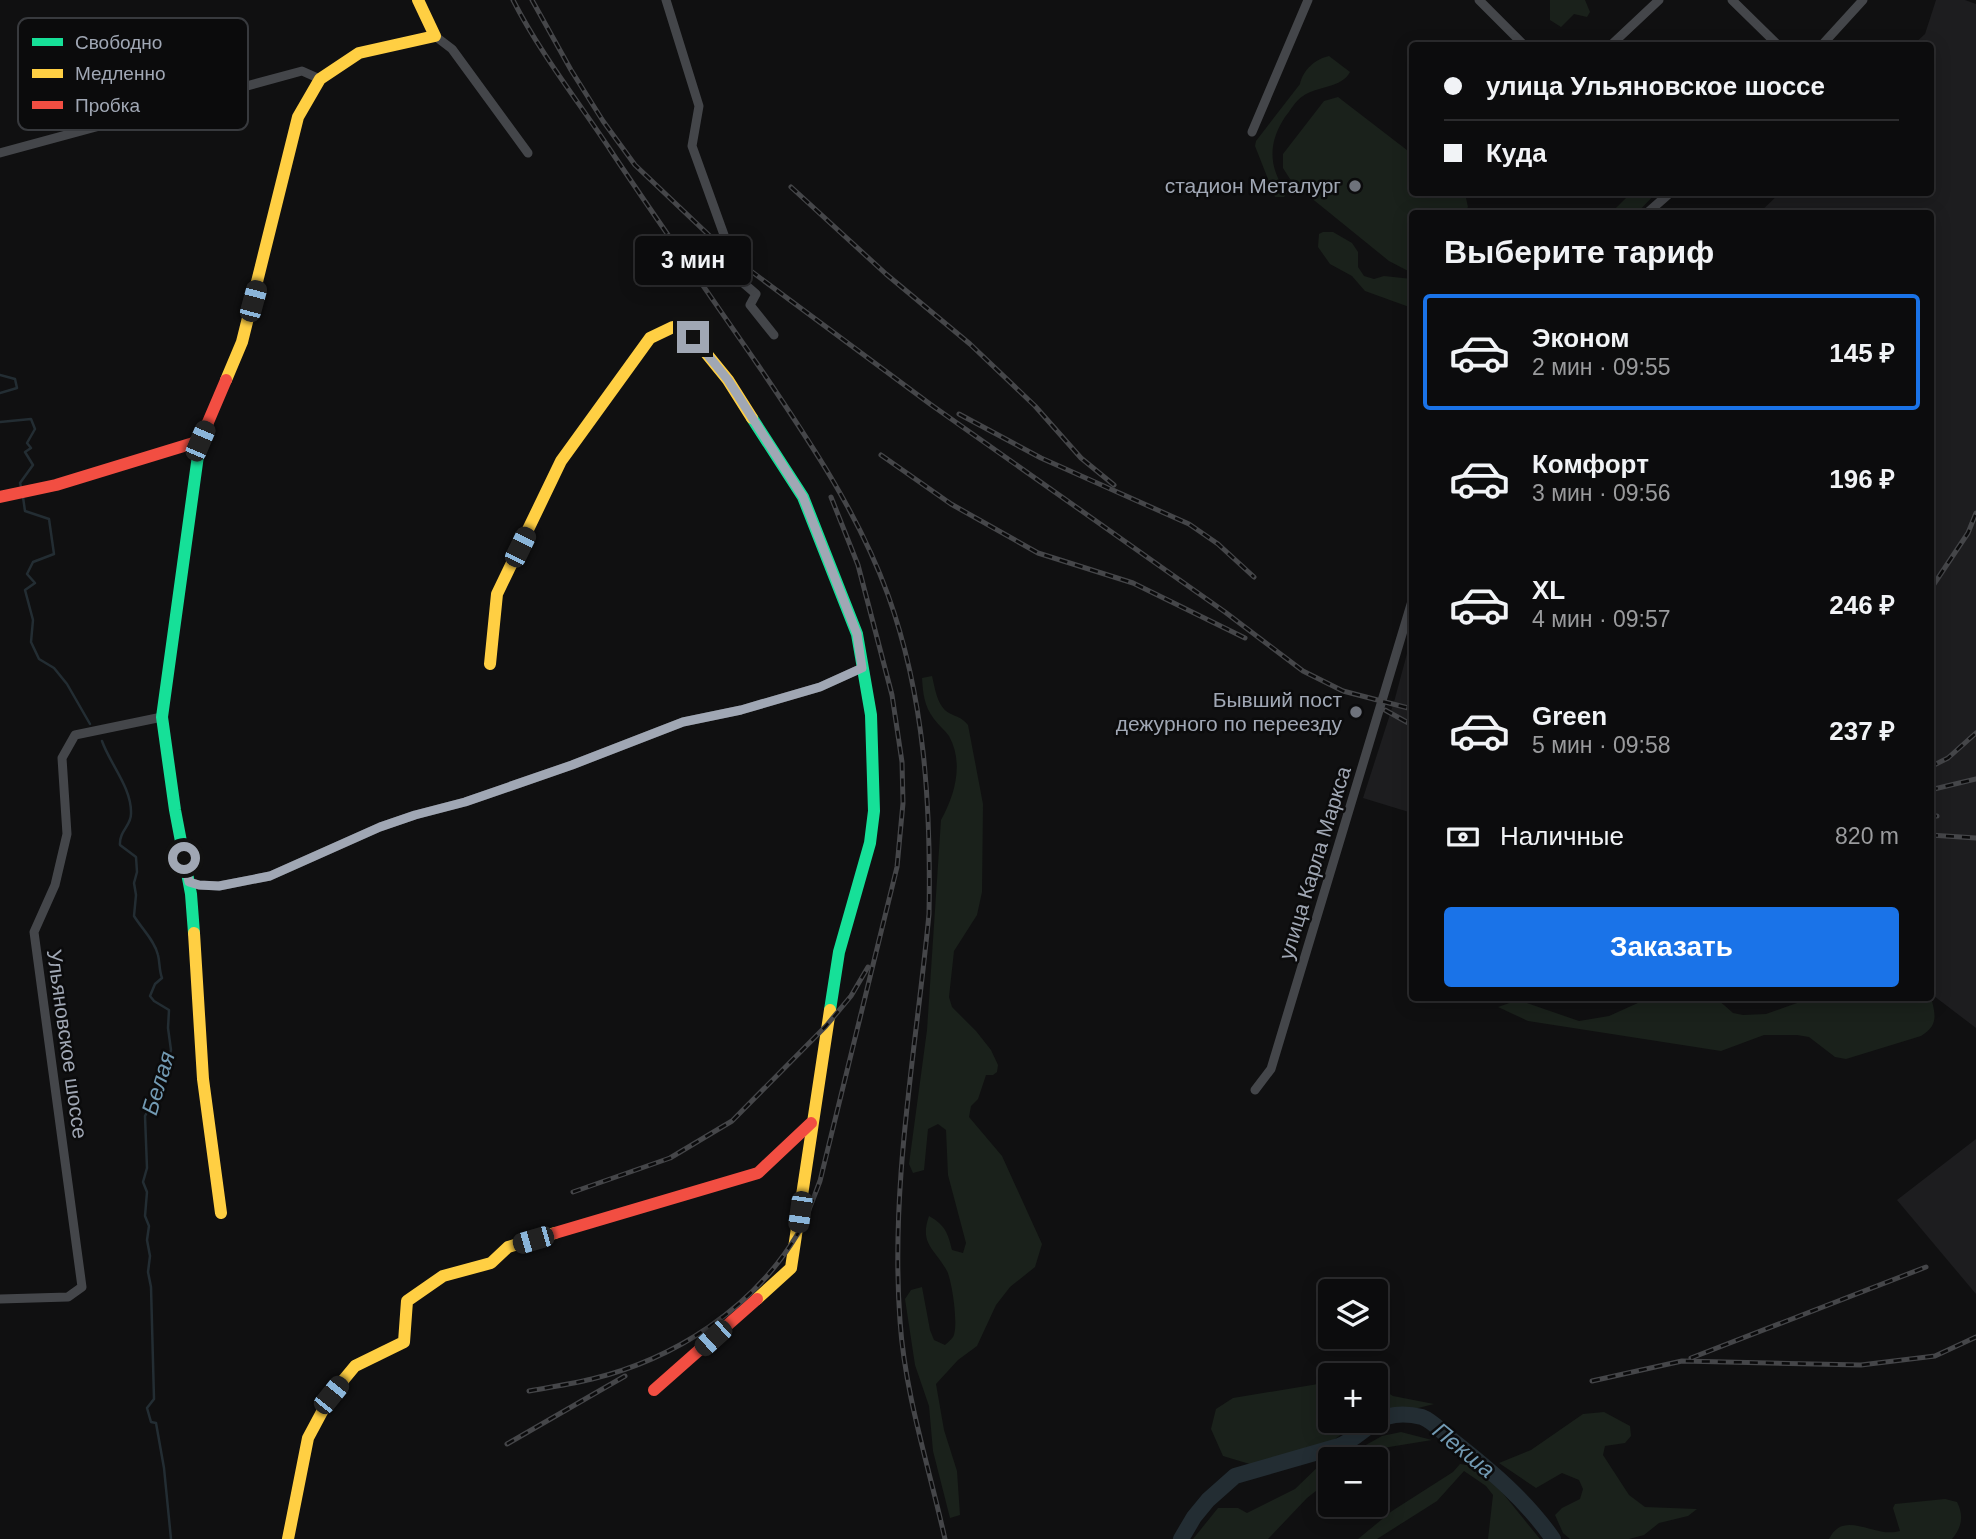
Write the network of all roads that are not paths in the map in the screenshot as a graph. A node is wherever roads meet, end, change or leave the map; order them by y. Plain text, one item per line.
1 (418, 0) edge
2 (666, 0) edge
3 (1308, 0) edge
4 (1479, 0) edge
5 (1658, 0) edge
6 (1732, 0) edge
7 (1863, 0) edge
8 (435, 36) junction
9 (1521, 42) edge
10 (1614, 42) edge
11 (1775, 42) edge
12 (1825, 42) edge
13 (320, 79) junction
14 (248, 86) edge
15 (85, 130) edge
16 (1252, 132) dead end
17 (0, 153) edge
18 (528, 153) dead end
19 (1666, 196) edge
20 (1651, 210) edge
21 (774, 335) dead end
22 (200, 441) junction
23 (0, 497) edge
24 (1409, 611) edge
25 (490, 664) dead end
26 (862, 668) junction
27 (162, 717) junction
28 (189, 882) junction
29 (1255, 1090) dead end
30 (811, 1123) junction
31 (221, 1213) dead end
32 (0, 1298) edge
33 (654, 1390) dead end
34 (288, 1539) edge

1 - 8 street
2 - 21 street
3 - 16 street
4 - 9 street
5 - 10 street
6 - 11 street
7 - 12 street
8 - 13 street
8 - 18 street
13 - 14 street
13 - 22 street
15 - 17 street
19 - 20 street
22 - 23 street
22 - 27 street
24 - 29 street, улица Карла Маркса
25 - 26 street
26 - 28 street
26 - 30 street
27 - 28 street
27 - 32 street, Ульяновское шоссе
28 - 31 street
30 - 33 street
30 - 34 street

